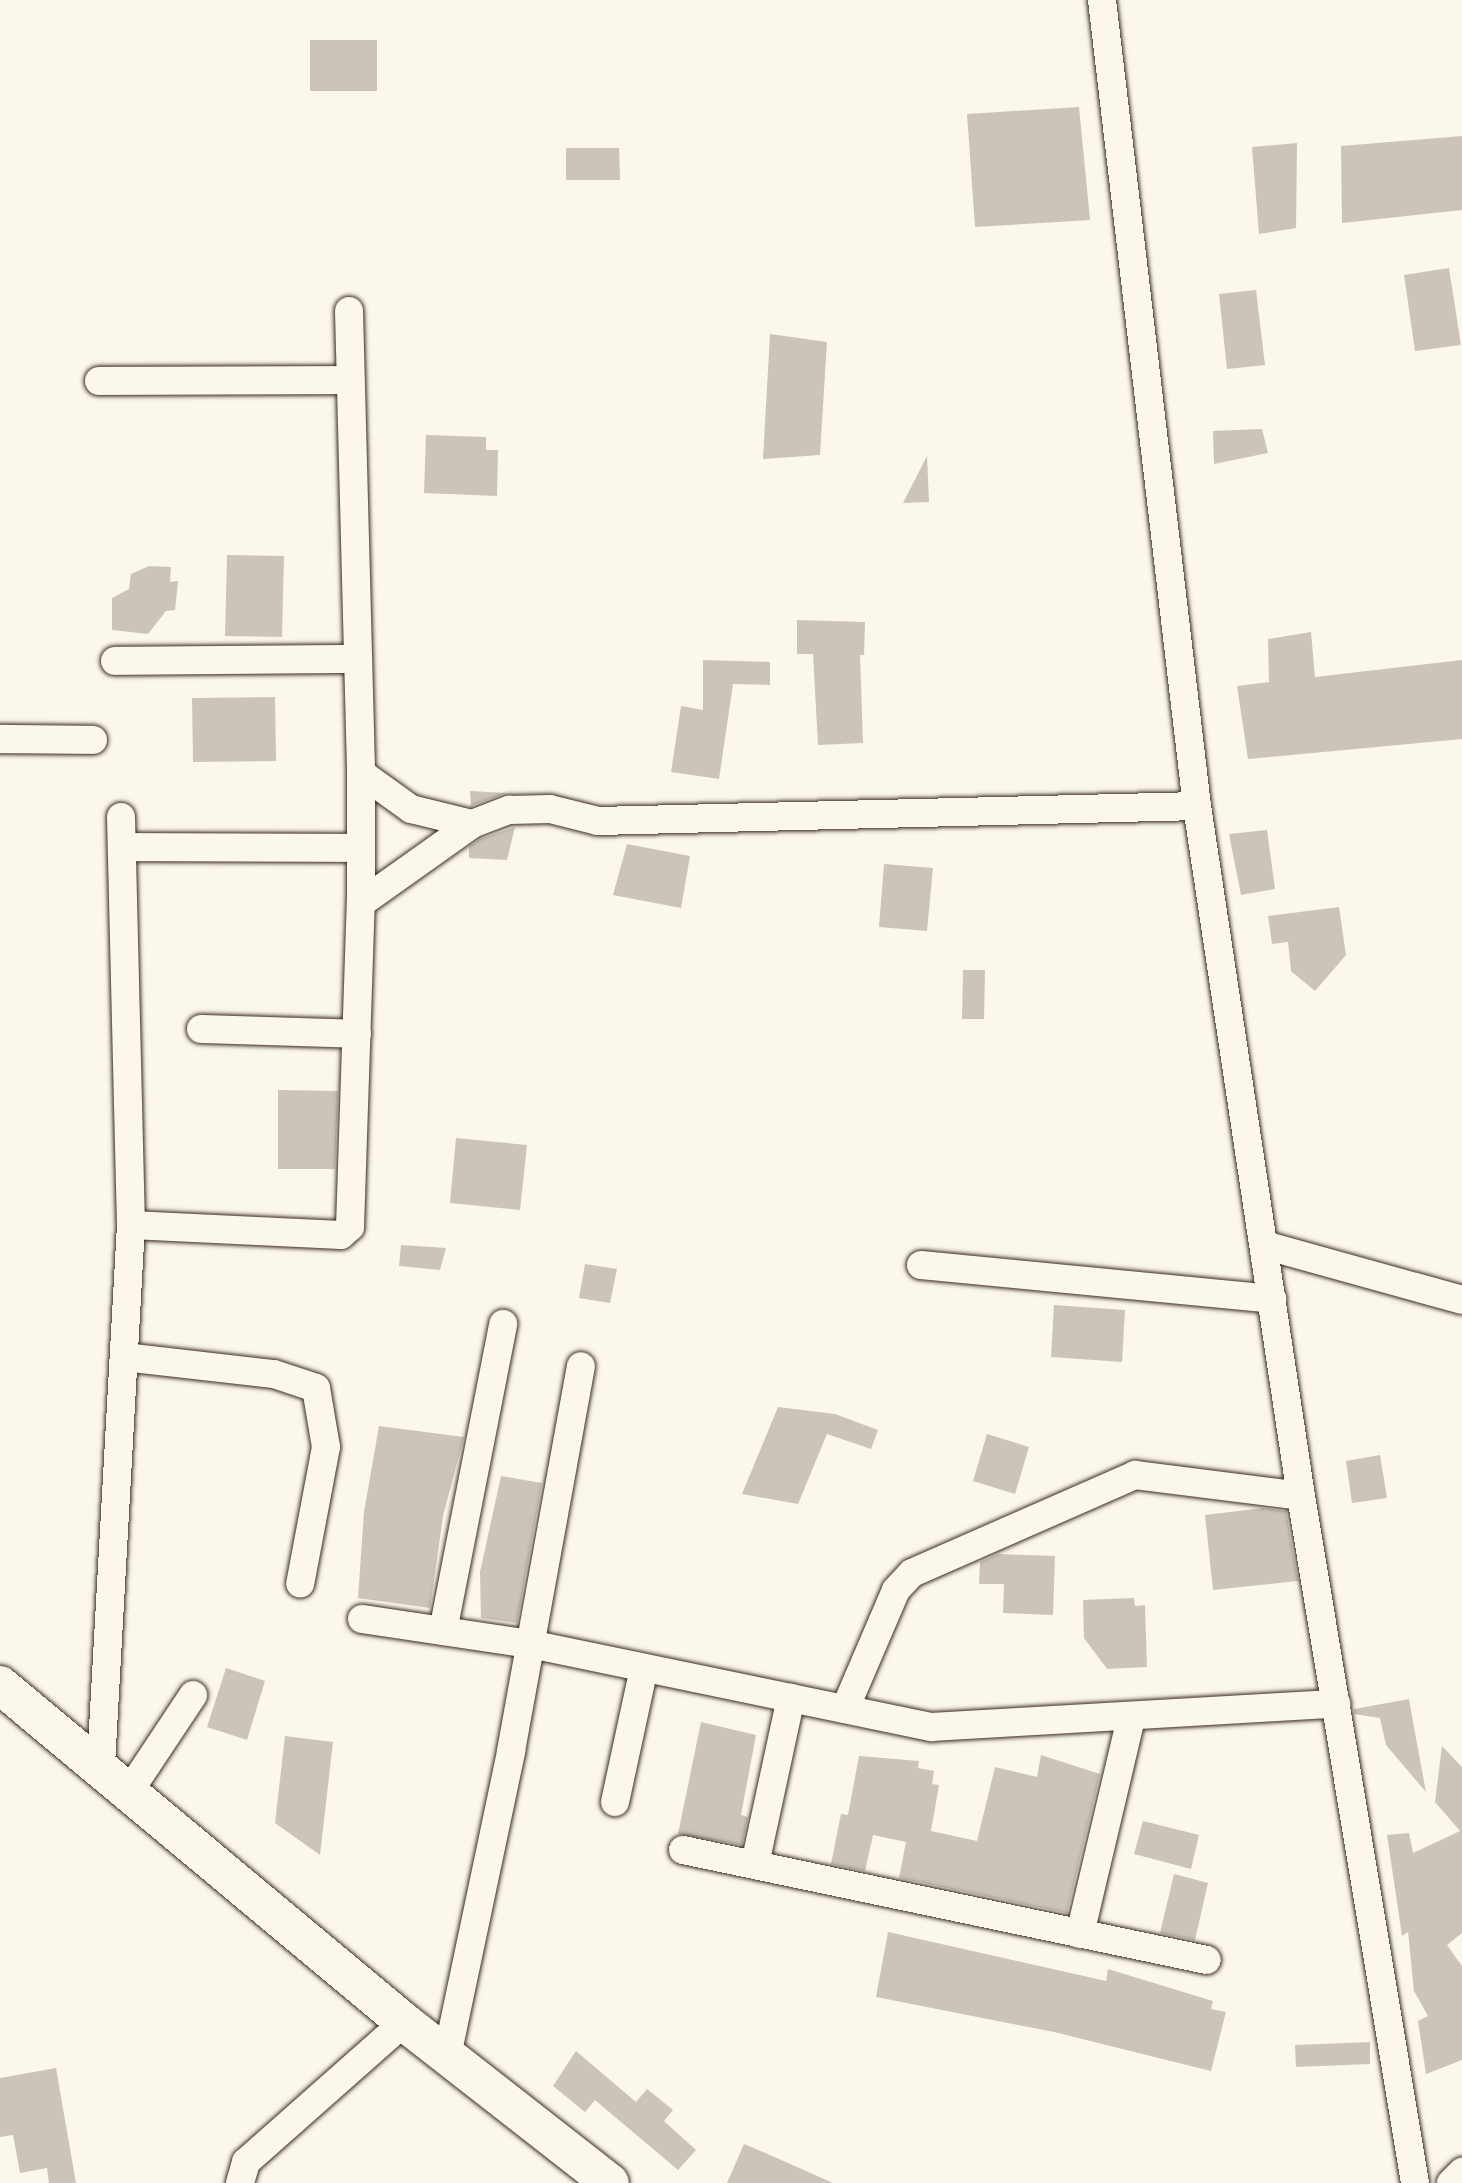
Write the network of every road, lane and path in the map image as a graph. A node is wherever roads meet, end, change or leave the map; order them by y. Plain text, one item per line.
1 (1102, 0) edge
2 (349, 311) dead end
3 (350, 380) junction
4 (99, 381) dead end
5 (356, 659) junction
6 (115, 661) dead end
7 (0, 739) edge
8 (93, 740) dead end
9 (361, 773) junction
10 (1197, 806) junction
11 (121, 817) dead end
12 (472, 824) junction
13 (122, 847) junction
14 (361, 848) junction
15 (361, 903) junction
16 (201, 1029) dead end
17 (357, 1034) junction
18 (131, 1225) junction
19 (1264, 1245) junction
20 (921, 1265) dead end
21 (1272, 1299) junction
22 (1462, 1300) edge
23 (503, 1324) dead end
24 (124, 1357) junction
25 (581, 1366) dead end
26 (1301, 1496) junction
27 (300, 1584) dead end
28 (362, 1619) dead end
29 (443, 1631) junction
30 (530, 1644) junction
31 (644, 1668) junction
32 (0, 1685) edge
33 (193, 1695) dead end
34 (791, 1698) junction
35 (1336, 1704) junction
36 (845, 1709) junction
37 (1131, 1718) junction
38 (101, 1765) junction
39 (130, 1790) junction
40 (615, 1802) dead end
41 (683, 1850) dead end
42 (755, 1864) junction
43 (1080, 1934) junction
44 (1207, 1960) dead end
45 (404, 2022) junction
46 (447, 2056) junction
47 (1462, 2172) edge
48 (240, 2183) edge
49 (610, 2183) edge
50 (1415, 2183) edge
51 (1451, 2183) edge

1 - 10 street
2 - 3 street
3 - 4 street
3 - 5 street
5 - 6 street
5 - 9 street
7 - 8 street
9 - 12 street
9 - 14 street
10 - 12 street
10 - 19 street
11 - 13 street
12 - 15 street
13 - 14 street
13 - 18 street
14 - 15 street
15 - 17 street
16 - 17 street
17 - 18 street
18 - 24 street
19 - 21 street
19 - 22 street
20 - 21 street
21 - 26 street
23 - 29 street
24 - 27 street
24 - 38 street
25 - 30 street
26 - 35 street
26 - 36 street
28 - 29 street
29 - 30 street
30 - 31 street
30 - 46 street
31 - 34 street
31 - 40 street
32 - 38 main road
33 - 39 street
34 - 36 street
34 - 42 street
35 - 37 street
35 - 50 street
36 - 37 street
37 - 43 street
38 - 39 main road
39 - 45 main road
41 - 42 street
42 - 43 street
43 - 44 street
45 - 46 main road
45 - 48 street
46 - 49 main road
47 - 51 street

